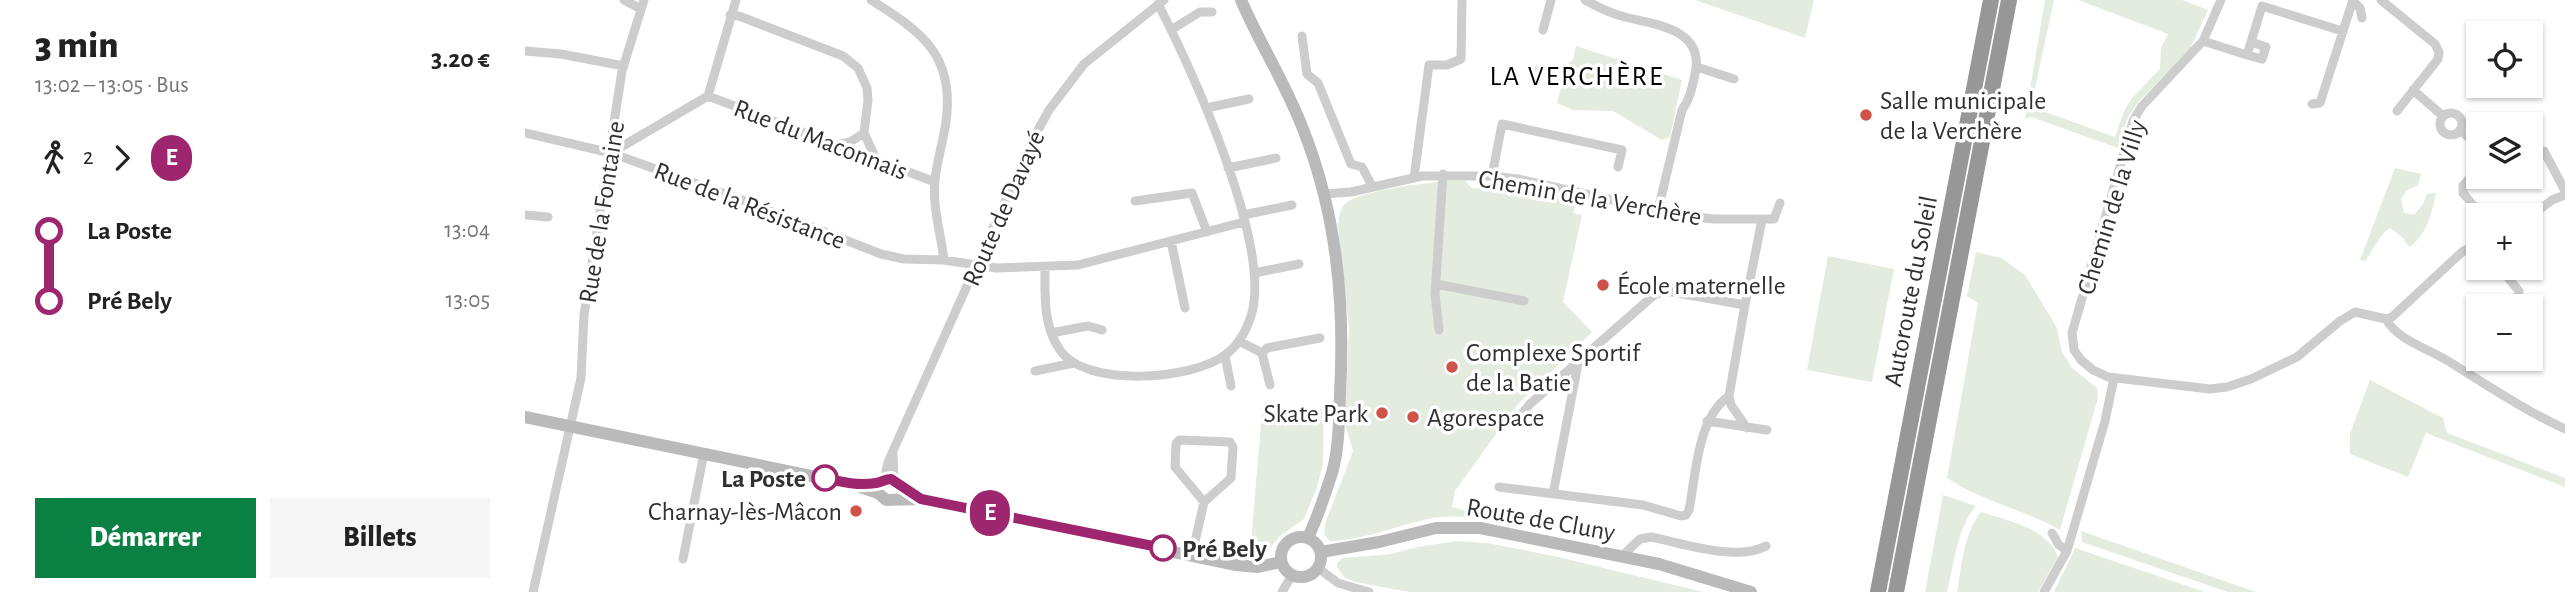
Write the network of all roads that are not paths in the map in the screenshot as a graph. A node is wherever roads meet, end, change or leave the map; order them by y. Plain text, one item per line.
1 (624, 0) edge
2 (736, 0) edge
3 (871, 0) edge
4 (1232, 0) edge
5 (1241, 0) edge
6 (1462, 0) edge
7 (1551, 0) edge
8 (1585, 0) edge
9 (1991, 0) edge
10 (2009, 0) edge
11 (2221, 0) edge
12 (2353, 0) edge
13 (2381, 0) edge
14 (1161, 2) edge
15 (643, 4) edge
16 (1212, 12) dead end
17 (730, 15) junction
18 (1249, 18) junction
19 (2362, 18) dead end
20 (1171, 30) junction
21 (1543, 30) dead end
22 (2342, 31) junction
23 (1302, 36) dead end
24 (2203, 41) junction
25 (2251, 42) junction
26 (525, 51) edge
27 (2247, 55) junction
28 (624, 66) junction
29 (1697, 67) junction
30 (1734, 79) dead end
31 (2413, 90) junction
32 (708, 96) junction
33 (1249, 99) dead end
34 (2312, 104) dead end
35 (1206, 108) junction
36 (2397, 111) dead end
37 (2443, 116) junction
38 (2460, 131) junction
39 (525, 133) edge
40 (864, 133) junction
41 (2466, 136) edge
42 (837, 145) junction
43 (2544, 151) dead end
44 (611, 153) junction
45 (1276, 158) dead end
46 (876, 160) junction
47 (1618, 167) dead end
48 (1228, 168) junction
49 (1443, 174) junction
50 (1492, 176) junction
51 (1414, 178) junction
52 (935, 182) junction
53 (2466, 182) edge
54 (1372, 186) junction
55 (2565, 193) edge
56 (1324, 194) junction
57 (1135, 201) dead end
58 (1780, 203) dead end
59 (2471, 203) edge
60 (1292, 205) dead end
61 (2543, 207) edge
62 (1658, 210) junction
63 (525, 215) edge
64 (548, 217) dead end
65 (1243, 218) junction
66 (1762, 220) junction
67 (1206, 232) junction
68 (1171, 241) junction
69 (2466, 250) edge
70 (944, 260) junction
71 (1299, 264) dead end
72 (977, 266) junction
73 (1045, 268) junction
74 (1254, 273) junction
75 (1436, 284) junction
76 (1524, 301) dead end
77 (1745, 305) junction
78 (1185, 308) dead end
79 (2386, 318) junction
80 (1102, 330) dead end
81 (1439, 330) dead end
82 (1051, 333) junction
83 (1320, 338) dead end
84 (1239, 341) junction
85 (1262, 353) junction
86 (1225, 356) junction
87 (1074, 363) junction
88 (1578, 363) junction
89 (1034, 371) dead end
90 (2114, 378) junction
91 (1270, 385) dead end
92 (1231, 386) dead end
93 (1729, 396) junction
94 (525, 417) edge
95 (1516, 421) dead end
96 (1707, 421) junction
97 (572, 426) junction
98 (1747, 428) junction
99 (2565, 429) edge
100 (1767, 430) dead end
101 (704, 453) junction
102 (888, 487) junction
103 (1499, 487) dead end
104 (1553, 494) junction
105 (1204, 502) junction
106 (2052, 533) dead end
107 (1308, 538) junction
108 (1766, 546) dead end
109 (2067, 551) junction
110 (1321, 552) junction
111 (1192, 555) junction
112 (1622, 556) junction
113 (683, 559) dead end
114 (1281, 562) junction
115 (1318, 568) junction
116 (1292, 575) junction
117 (533, 592) edge
118 (1282, 592) edge
119 (1369, 592) edge
120 (1751, 592) edge
121 (1878, 592) edge
122 (1896, 592) edge
123 (2044, 592) edge

1 - 15 street
2 - 17 street
3 - 52 street
4 - 18 main road
5 - 18 main road
6 - 51 street
7 - 21 street
8 - 29 street
9 - 121 highway, Autoroute du Soleil
10 - 122 highway, Autoroute du Soleil
11 - 24 street, Chemin de la Villy
12 - 19 street
12 - 22 street
13 - 31 street
14 - 20 street
14 - 72 street, Route de Davayé
15 - 28 street, Rue de la Fontaine
16 - 20 street
17 - 32 street
17 - 40 street
18 - 56 main road
20 - 35 street
22 - 25 street
22 - 34 street
23 - 54 street
24 - 27 street
24 - 90 street, Chemin de la Villy
25 - 27 street
25 - 27 street
26 - 28 street
28 - 44 street, Rue de la Fontaine
29 - 30 street
29 - 62 street
31 - 36 street
31 - 37 street
32 - 42 street, Rue du Maconnais
32 - 44 street
33 - 35 street
35 - 48 street
37 - 38 street
37 - 38 street
38 - 41 street
39 - 44 street, Rue de la Résistance
40 - 42 street
40 - 46 street
42 - 46 street, Rue du Maconnais
43 - 55 street
44 - 70 street, Rue de la Résistance
44 - 97 street, Rue de la Fontaine
45 - 48 street
46 - 52 street, Rue du Maconnais
47 - 50 street
48 - 65 street
49 - 50 street, Chemin de la Verchère
49 - 51 street, Chemin de la Verchère
49 - 75 street
50 - 62 street, Chemin de la Verchère
51 - 54 street, Chemin de la Verchère
52 - 70 street
53 - 59 street
54 - 56 street, Chemin de la Verchère
55 - 61 street
56 - 107 main road
57 - 67 street
58 - 66 street, Chemin de la Verchère
60 - 65 street, Rue de la Résistance
62 - 66 street, Chemin de la Verchère
63 - 64 street
65 - 67 street, Rue de la Résistance
65 - 74 street
66 - 77 street
67 - 68 street, Rue de la Résistance
68 - 73 street, Rue de la Résistance
68 - 78 street
69 - 79 street
70 - 72 street, Rue de la Résistance
71 - 74 street
72 - 73 street, Rue de la Résistance
72 - 102 street, Route de Davayé
73 - 82 street
74 - 84 street
75 - 76 street
75 - 81 street
77 - 88 street
77 - 93 street
79 - 90 street
79 - 99 street
80 - 82 street
82 - 87 street
83 - 85 street
84 - 85 street
84 - 86 street
85 - 91 street
86 - 87 street
86 - 92 street
87 - 89 street
88 - 95 street
88 - 104 street
90 - 109 street
93 - 96 street
93 - 98 street
94 - 97 main road
96 - 98 street
96 - 104 street
97 - 101 main road
97 - 117 street, Rue de la Fontaine
98 - 100 street
101 - 102 main road
101 - 113 street
102 - 111 main road
103 - 104 street
105 - 105 street
105 - 111 street
106 - 109 street
107 - 110 main road
107 - 114 main road
108 - 112 street
109 - 123 street
110 - 112 main road, Route de Cluny
110 - 115 main road
111 - 114 main road
112 - 120 main road, Route de Cluny
114 - 116 main road
115 - 116 main road
115 - 119 street
116 - 118 street

